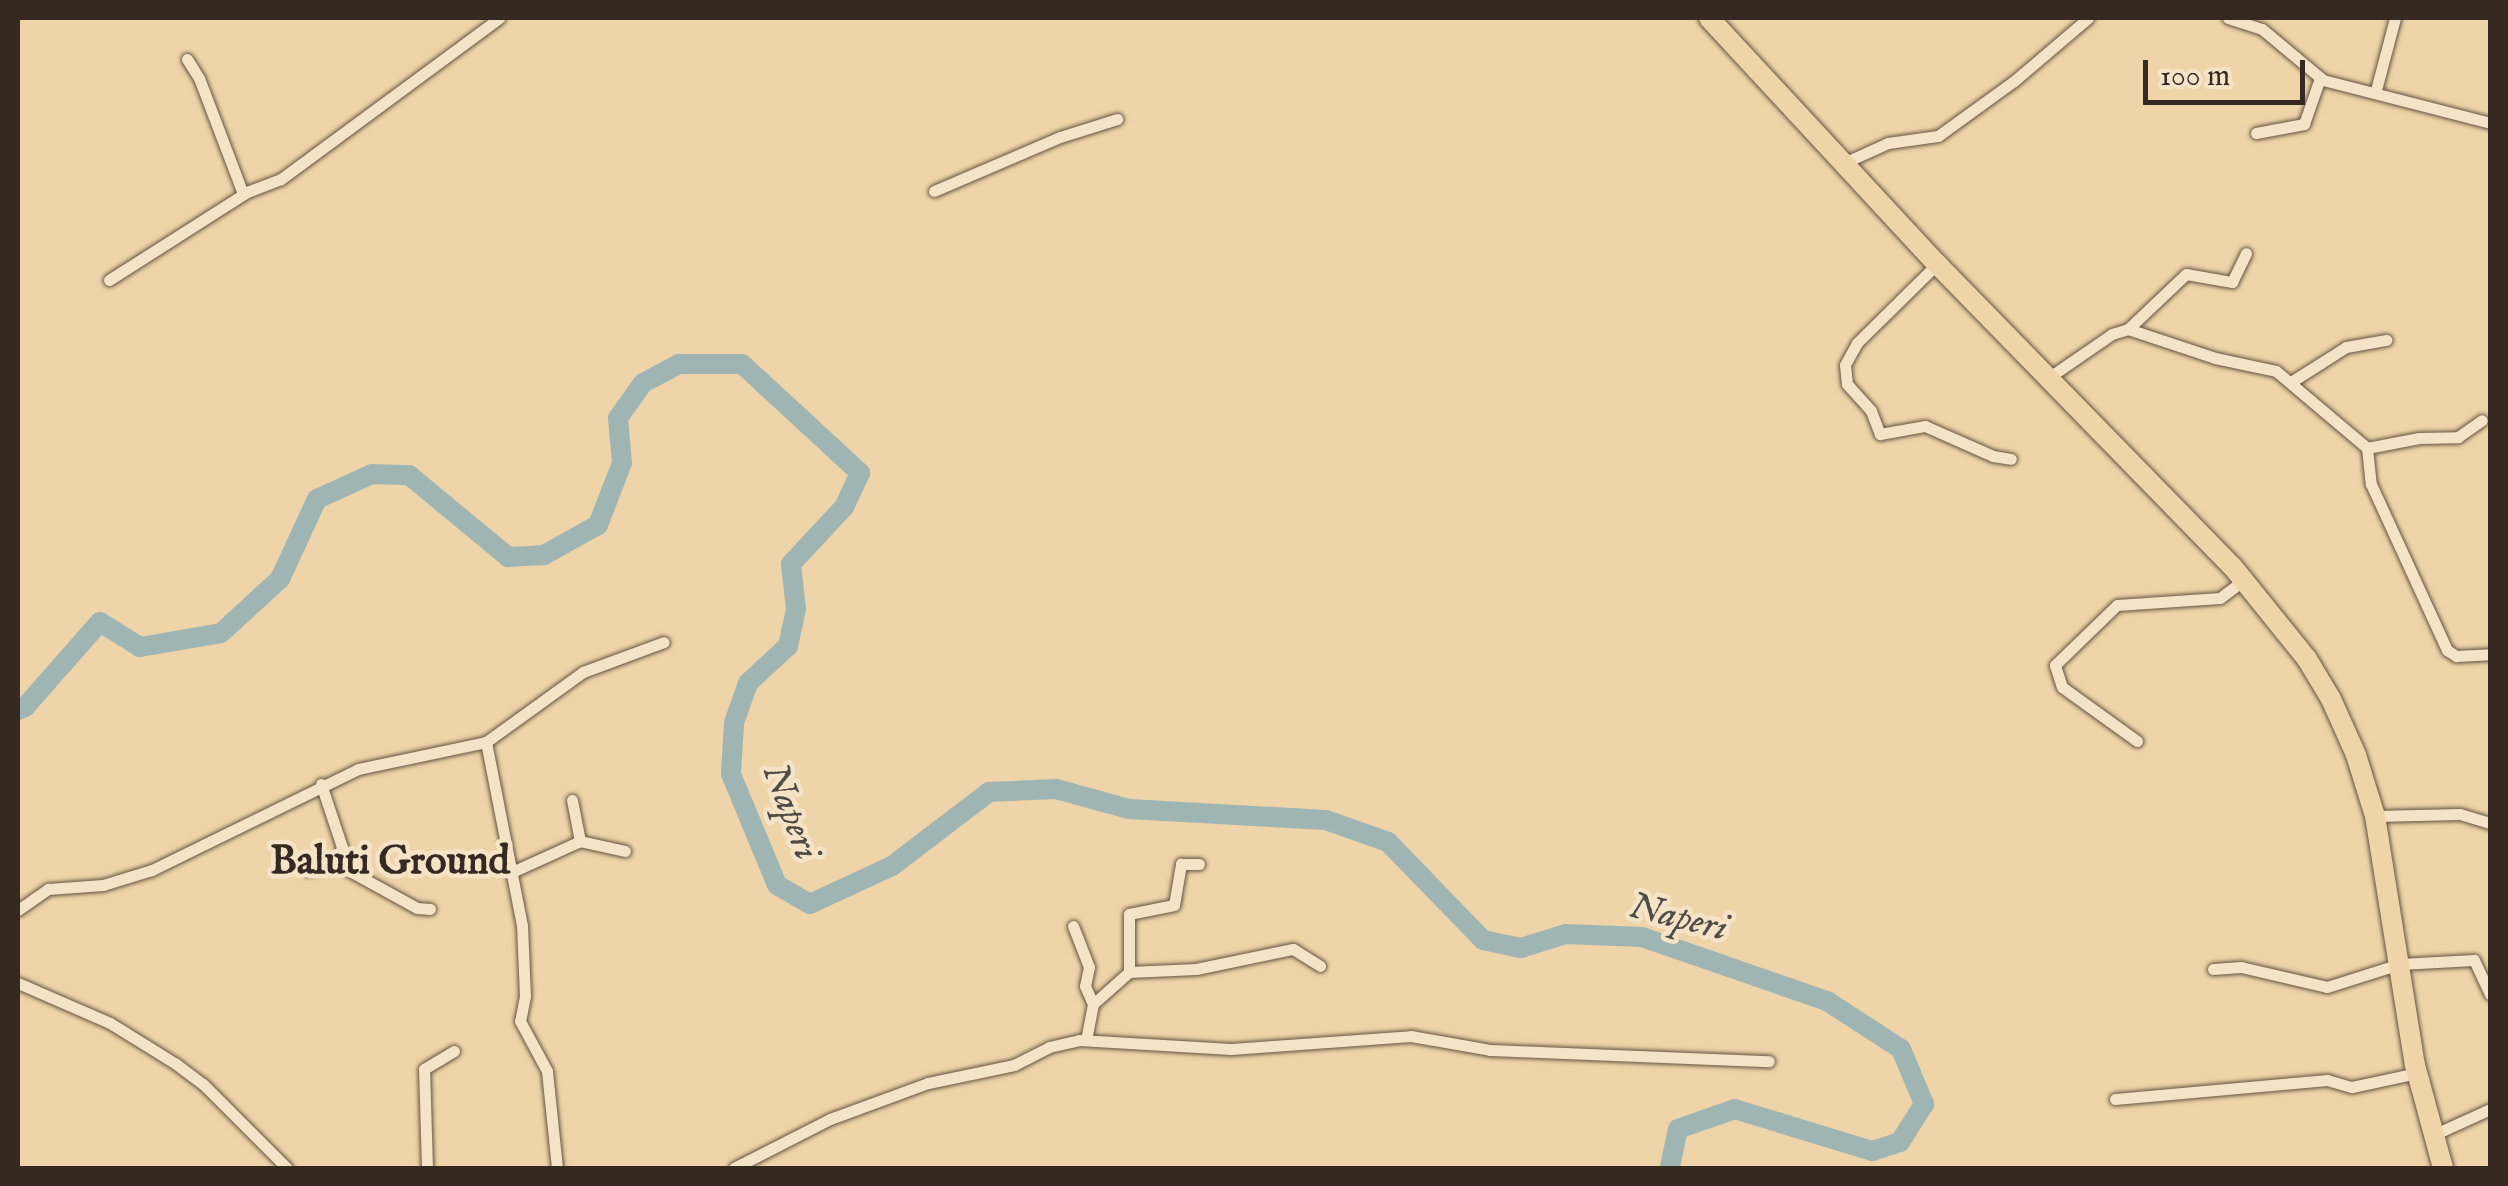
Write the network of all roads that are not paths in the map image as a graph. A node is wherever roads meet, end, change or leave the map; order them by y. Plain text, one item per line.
1 (499, 18) edge
2 (1709, 18) edge
3 (2088, 18) edge
4 (2228, 18) edge
5 (2395, 18) edge
6 (187, 59) dead end
7 (2320, 78) junction
8 (2376, 90) junction
9 (1117, 119) dead end
10 (2490, 123) edge
11 (2256, 132) dead end
12 (1846, 162) junction
13 (934, 191) dead end
14 (243, 194) junction
15 (2246, 254) dead end
16 (1937, 264) junction
17 (109, 280) dead end
18 (2128, 329) junction
19 (2386, 340) dead end
20 (2051, 376) junction
21 (2292, 382) junction
22 (2482, 420) dead end
23 (2367, 448) junction
24 (2010, 459) dead end
25 (2244, 580) junction
26 (664, 642) dead end
27 (2490, 654) edge
28 (2137, 741) dead end
29 (486, 742) junction
30 (321, 784) junction
31 (572, 800) dead end
32 (2376, 816) junction
33 (2490, 823) edge
34 (580, 841) junction
35 (625, 851) dead end
36 (338, 864) junction
37 (1200, 864) dead end
38 (306, 870) dead end
39 (512, 872) junction
40 (430, 909) dead end
41 (18, 910) edge
42 (1073, 926) dead end
43 (2400, 964) junction
44 (1320, 966) dead end
45 (2213, 969) dead end
46 (1129, 972) junction
47 (18, 984) edge
48 (2490, 994) edge
49 (1093, 1004) junction
50 (1086, 1040) junction
51 (454, 1051) dead end
52 (1769, 1061) dead end
53 (2417, 1073) junction
54 (2114, 1099) dead end
55 (2490, 1109) edge
56 (2431, 1136) junction
57 (287, 1168) edge
58 (427, 1168) edge
59 (557, 1168) edge
60 (734, 1168) edge
61 (2442, 1168) edge

1 - 14 street
2 - 12 highway
3 - 12 street
4 - 7 street
5 - 8 street
6 - 14 street
7 - 8 street
7 - 11 street
8 - 10 street
9 - 13 street
12 - 16 highway
14 - 17 street
15 - 18 street
16 - 20 highway
16 - 24 street
18 - 20 street
18 - 21 street
19 - 21 street
20 - 25 highway
21 - 23 street
22 - 23 street
23 - 27 street
25 - 28 street
25 - 32 highway
26 - 29 street
29 - 30 street
29 - 39 street
30 - 36 street
30 - 41 street
31 - 34 street
32 - 33 street
32 - 43 highway
34 - 35 street
34 - 39 street
36 - 38 street
36 - 40 street
37 - 46 street
39 - 59 street
42 - 49 street
43 - 45 street
43 - 48 street
43 - 53 highway
44 - 46 street
46 - 49 street
47 - 57 street
49 - 50 street
50 - 52 street
50 - 60 street
51 - 58 street
53 - 54 street
53 - 56 highway
55 - 56 street
56 - 61 highway

